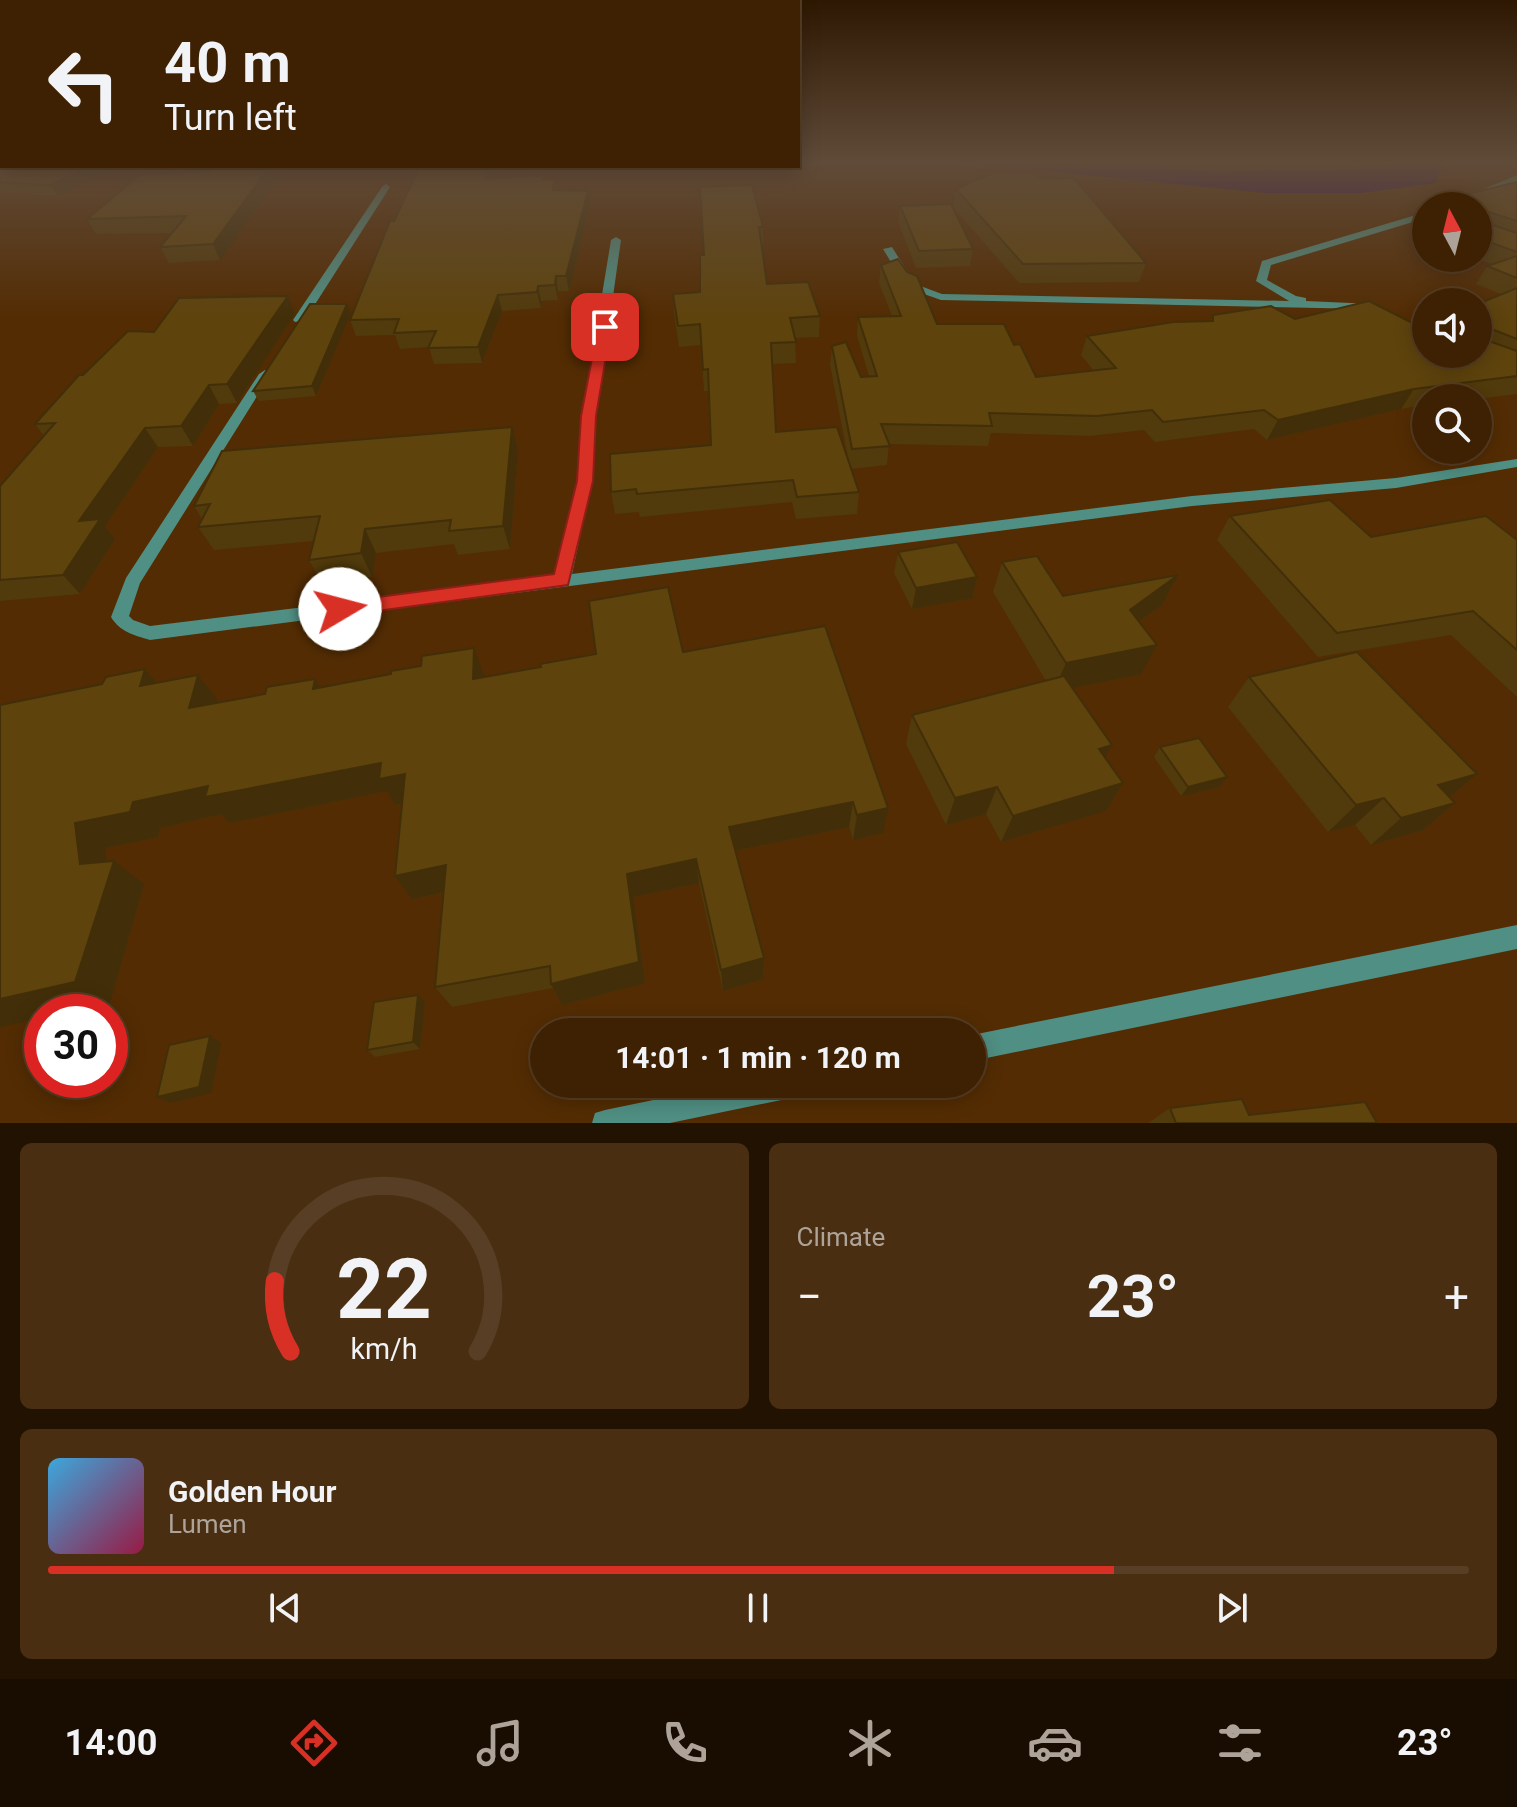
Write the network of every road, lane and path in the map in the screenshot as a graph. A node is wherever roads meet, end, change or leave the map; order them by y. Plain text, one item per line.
1 (369, 213) edge
2 (1412, 220) edge
3 (616, 240) dead end
4 (888, 249) dead end
5 (1369, 306) junction
6 (1383, 312) edge
7 (288, 338) edge
8 (272, 364) edge
9 (1517, 463) edge
10 (562, 580) junction
11 (1517, 937) edge
12 (986, 1045) edge
13 (727, 1098) edge
14 (605, 1123) edge

1 - 7 street
2 - 5 street
3 - 10 street
4 - 5 street
5 - 6 street
8 - 10 street
9 - 10 street
11 - 12 street
13 - 14 street

